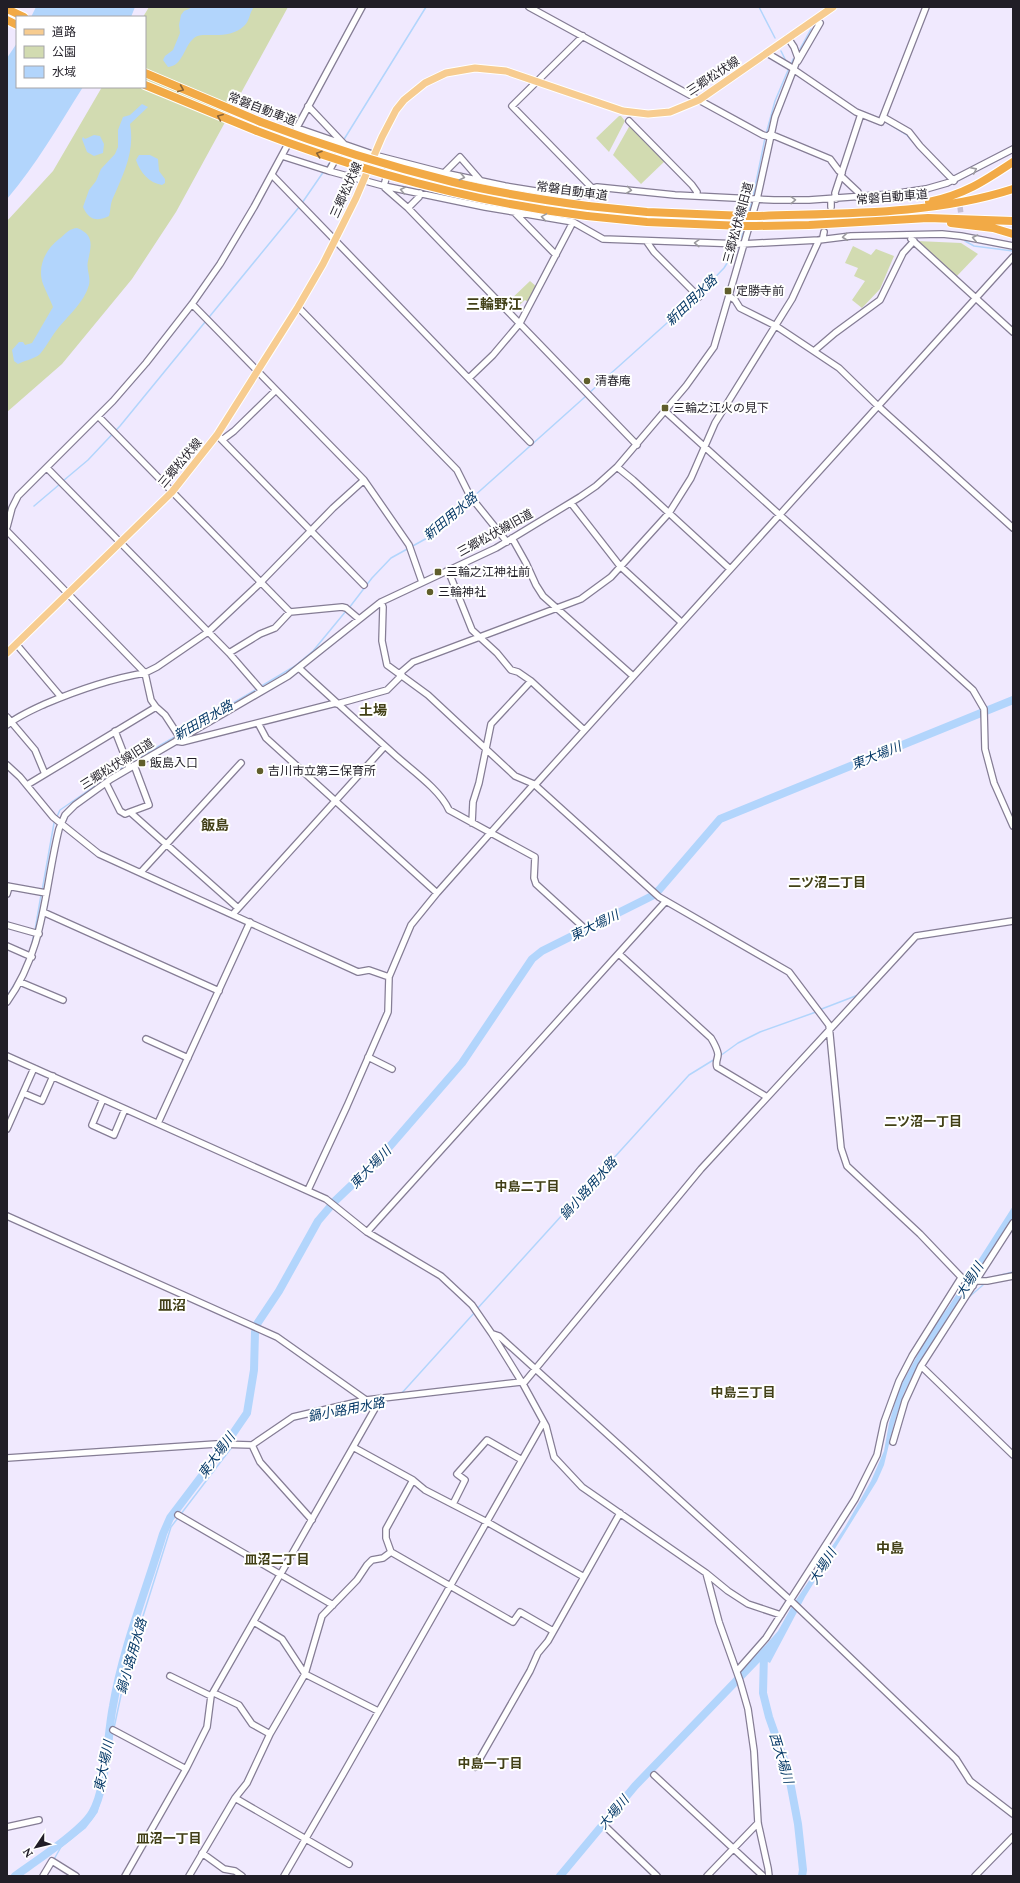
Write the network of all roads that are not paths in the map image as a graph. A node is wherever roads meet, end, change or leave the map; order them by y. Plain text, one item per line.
1 (362, 7) edge
2 (529, 7) edge
3 (833, 7) edge
4 (923, 8) edge
5 (7, 9) edge
6 (22, 16) edge
7 (7, 20) edge
8 (820, 23) dead end
9 (16, 24) edge
10 (583, 36) junction
11 (788, 38) junction
12 (767, 53) junction
13 (795, 67) junction
14 (146, 73) edge
15 (538, 82) junction
16 (146, 85) edge
17 (699, 100) junction
18 (308, 106) junction
19 (861, 114) junction
20 (883, 117) junction
21 (629, 121) dead end
22 (297, 128) junction
23 (770, 136) junction
24 (343, 143) junction
25 (1013, 149) edge
26 (374, 154) junction
27 (282, 156) junction
28 (391, 159) junction
29 (1013, 162) edge
30 (326, 170) junction
31 (442, 172) junction
32 (842, 174) junction
33 (272, 175) junction
34 (364, 180) junction
35 (480, 180) junction
36 (955, 180) junction
37 (384, 186) junction
38 (516, 188) junction
39 (592, 188) junction
40 (958, 189) tunnel mouth
41 (1013, 189) edge
42 (420, 193) junction
43 (433, 196) junction
44 (696, 196) junction
45 (573, 197) junction
46 (860, 197) junction
47 (754, 199) junction
48 (833, 199) junction
49 (831, 207) dead end
50 (408, 208) junction
51 (889, 210) junction
52 (514, 212) junction
53 (1013, 221) edge
54 (571, 222) junction
55 (844, 223) junction
56 (962, 227) tunnel mouth
57 (1013, 234) edge
58 (910, 235) junction
59 (822, 236) junction
60 (962, 236) junction
61 (335, 241) junction
62 (914, 241) junction
63 (647, 242) junction
64 (741, 244) junction
65 (1013, 246) edge
66 (556, 255) junction
67 (1013, 257) edge
68 (697, 295) dead end
69 (729, 296) junction
70 (975, 298) junction
71 (192, 304) junction
72 (298, 307) junction
73 (520, 323) junction
74 (776, 326) junction
75 (1013, 332) edge
76 (814, 351) junction
77 (258, 371) junction
78 (469, 378) junction
79 (276, 390) junction
80 (878, 406) junction
81 (664, 411) junction
82 (99, 417) junction
83 (220, 437) junction
84 (530, 442) dead end
85 (637, 445) junction
86 (705, 447) junction
87 (617, 467) junction
88 (47, 468) junction
89 (364, 480) junction
90 (172, 492) junction
91 (571, 503) junction
92 (669, 513) junction
93 (780, 514) junction
94 (1013, 528) edge
95 (7, 529) edge
96 (312, 530) junction
97 (510, 540) junction
98 (121, 542) junction
99 (620, 566) junction
100 (730, 569) junction
101 (448, 570) junction
102 (260, 582) junction
103 (422, 582) junction
104 (364, 585) dead end
105 (68, 594) junction
106 (381, 602) junction
107 (557, 608) junction
108 (290, 612) junction
109 (359, 619) junction
110 (681, 622) junction
111 (208, 632) junction
112 (479, 638) junction
113 (16, 645) junction
114 (229, 653) junction
115 (7, 654) edge
116 (299, 668) junction
117 (145, 673) junction
118 (401, 675) junction
119 (633, 676) junction
120 (531, 681) junction
121 (261, 688) junction
122 (61, 697) junction
123 (336, 703) junction
124 (156, 707) junction
125 (9, 721) edge
126 (258, 723) junction
127 (584, 730) junction
128 (115, 731) junction
129 (177, 737) junction
130 (385, 746) junction
131 (486, 748) junction
132 (241, 763) dead end
133 (7, 765) edge
134 (129, 765) junction
135 (45, 774) junction
136 (106, 783) junction
137 (535, 784) junction
138 (27, 785) junction
139 (335, 800) junction
140 (130, 812) junction
141 (59, 822) junction
142 (472, 823) junction
143 (1013, 826) edge
144 (490, 834) junction
145 (166, 843) junction
146 (141, 872) junction
147 (8, 885) edge
148 (43, 892) junction
149 (437, 892) junction
150 (7, 894) edge
151 (666, 901) junction
152 (238, 908) junction
153 (40, 914) junction
154 (233, 914) junction
155 (1013, 921) edge
156 (250, 922) junction
157 (7, 924) edge
158 (582, 926) dead end
159 (36, 933) junction
160 (7, 946) edge
161 (619, 954) junction
162 (29, 956) junction
163 (390, 977) junction
164 (20, 982) junction
165 (219, 991) junction
166 (63, 1000) dead end
167 (7, 1002) edge
168 (830, 1030) junction
169 (146, 1039) dead end
170 (7, 1056) edge
171 (188, 1058) junction
172 (368, 1058) junction
173 (34, 1068) junction
174 (392, 1069) dead end
175 (53, 1076) junction
176 (23, 1093) junction
177 (767, 1097) junction
178 (103, 1099) junction
179 (125, 1109) junction
180 (158, 1124) junction
181 (7, 1129) edge
182 (308, 1190) junction
183 (7, 1216) edge
184 (1013, 1223) edge
185 (367, 1232) junction
186 (1013, 1276) edge
187 (962, 1278) junction
188 (974, 1284) junction
189 (492, 1334) junction
190 (921, 1366) junction
191 (536, 1369) junction
192 (522, 1383) junction
193 (381, 1398) junction
194 (366, 1400) junction
195 (543, 1422) junction
196 (893, 1442) dead end
197 (252, 1445) junction
198 (353, 1447) junction
199 (1013, 1455) edge
200 (7, 1458) edge
201 (522, 1460) junction
202 (413, 1480) junction
203 (453, 1504) junction
204 (620, 1513) junction
205 (178, 1515) dead end
206 (312, 1520) junction
207 (487, 1522) junction
208 (391, 1552) junction
209 (706, 1573) junction
210 (281, 1574) junction
211 (584, 1577) junction
212 (450, 1586) junction
213 (790, 1600) junction
214 (333, 1605) junction
215 (781, 1615) junction
216 (254, 1622) junction
217 (554, 1631) junction
218 (737, 1671) junction
219 (304, 1674) junction
220 (170, 1676) dead end
221 (212, 1694) junction
222 (378, 1711) junction
223 (112, 1730) dead end
224 (270, 1734) junction
225 (475, 1767) dead end
226 (186, 1769) junction
227 (654, 1775) dead end
228 (234, 1798) junction
229 (1013, 1814) edge
230 (39, 1820) dead end
231 (758, 1823) junction
232 (7, 1827) edge
233 (607, 1828) dead end
234 (1013, 1836) edge
235 (305, 1838) junction
236 (733, 1849) junction
237 (202, 1853) junction
238 (349, 1864) dead end
239 (43, 1876) edge
240 (76, 1876) edge
241 (125, 1876) edge
242 (189, 1876) edge
243 (242, 1876) edge
244 (284, 1876) edge
245 (657, 1876) edge
246 (707, 1876) edge
247 (763, 1876) edge
248 (769, 1876) edge
249 (975, 1876) edge

1 - 18 street
2 - 10 street
3 - 11 main road, 三郷松伏線
4 - 20 street
5 - 6 highway
7 - 9 highway
8 - 13 street, 三郷松伏線旧道
10 - 15 street
10 - 17 street
11 - 12 main road, 三郷松伏線
11 - 13 street
12 - 13 street
12 - 17 main road, 三郷松伏線
13 - 19 street
13 - 23 street, 三郷松伏線旧道
14 -> 51 highway, 常磐自動車道, bridge
15 - 17 main road, 三郷松伏線
15 - 26 main road, 三郷松伏線
15 - 39 street
55 -> 16 highway, 常磐自動車道, bridge
17 - 23 street
18 - 22 street
18 - 24 street
19 - 20 street
19 - 32 street
20 - 36 street
21 - 44 street
22 - 24 street
22 - 27 street
23 - 32 street
23 - 47 street, 三郷松伏線旧道
24 - 26 street
24 - 30 street
36 -> 25 street
26 - 28 street
26 - 34 main road, 三郷松伏線
27 - 30 street
27 - 33 street
28 - 31 street
28 - 37 street
29 - 51 highway
30 - 34 street
31 -> 35 street
31 - 35 street
31 - 43 street
32 - 46 street
32 - 48 street
33 - 61 street
33 - 71 street
34 - 37 street
34 - 61 main road, 三郷松伏線
35 - 38 street
36 - 40 street
36 - 46 street
42 -> 37 street
37 - 50 street
38 - 45 street
38 - 52 street
39 -> 44 street
39 - 45 street
41 - 51 highway, 常磐自動車道
42 - 43 street
42 - 50 street
43 - 52 street
44 - 47 street
45 - 54 street
46 - 48 street
47 -> 48 street
47 - 64 street, 三郷松伏線旧道
48 - 49 street
50 - 73 street
54 -> 52 street
52 - 66 street
53 - 55 highway, 常磐自動車道
54 - 63 street
54 - 66 street
55 - 57 highway
56 - 60 street
58 -> 59 street
58 - 60 street
58 - 62 street
59 - 64 street
59 - 74 street
65 -> 60 street
61 - 72 main road, 三郷松伏線
61 - 78 street
62 - 70 street
62 - 76 street
64 -> 63 street
63 - 68 street
64 - 69 street, 三郷松伏線旧道
66 - 73 street
67 - 70 street
69 - 74 street
69 - 81 street, 三郷松伏線旧道
70 - 75 street
70 - 80 street
71 - 77 street
71 - 82 street
72 - 77 main road, 三郷松伏線
72 - 97 street
73 - 78 street
73 - 85 street
74 - 76 street
74 - 86 street
76 - 80 street
77 - 79 street
77 - 83 main road, 三郷松伏線
78 - 84 street
79 - 83 street
79 - 89 street
80 - 93 street
80 - 94 street
81 - 85 street, 三郷松伏線旧道
81 - 86 street
82 - 88 street
82 - 90 street
83 - 90 main road, 三郷松伏線
83 - 96 street
85 - 87 street, 三郷松伏線旧道
86 - 92 street
86 - 93 street
87 - 91 street, 三郷松伏線旧道
87 - 92 street
88 - 95 street
88 - 98 street
89 - 96 street
89 - 103 street
90 - 98 main road, 三郷松伏線
90 - 102 street
91 - 97 street, 三郷松伏線旧道
91 - 99 street
92 - 99 street
92 - 100 street
93 - 100 street
93 - 143 street
95 - 105 street
96 - 102 street
96 - 104 street
97 - 101 street, 三郷松伏線旧道
97 - 107 street
98 - 105 main road, 三郷松伏線
98 - 111 street
99 - 107 street
99 - 110 street
100 - 110 street
101 - 103 street, 三郷松伏線旧道
101 - 112 street
102 - 108 street
102 - 111 street
103 - 106 street, 三郷松伏線旧道
105 - 113 main road, 三郷松伏線
105 - 117 street
106 - 109 street, 三郷松伏線旧道
106 - 118 street
107 - 112 street
107 - 119 street
108 - 109 street
108 - 114 street
109 - 116 street, 三郷松伏線旧道
110 - 119 street
111 - 114 street
111 - 117 street
112 - 118 street
112 - 120 street
113 - 115 main road, 三郷松伏線
113 - 122 street
114 - 121 street
116 - 121 street, 三郷松伏線旧道
116 - 123 street
117 - 122 street
117 - 124 street
118 - 123 street
118 - 131 street
119 - 127 street
120 - 127 street
120 - 131 street
121 - 129 street, 三郷松伏線旧道
122 - 125 street
123 - 126 street
123 - 130 street
124 - 128 street
124 - 129 street
125 - 135 street
126 - 129 street
126 - 139 street
127 - 137 street
128 - 134 street
128 - 135 street
129 - 134 street, 三郷松伏線旧道
130 - 139 street
130 - 142 street
131 - 137 street
131 - 142 street
132 - 145 street
133 - 138 street
134 - 136 street, 三郷松伏線旧道
134 - 140 street
135 - 138 street
136 - 140 street
136 - 141 street, 三郷松伏線旧道
137 - 144 street
137 - 151 street
138 - 141 street
139 - 149 street
139 - 152 street
140 - 145 street
141 - 146 street
141 - 148 street, 三郷松伏線旧道
142 - 144 street
144 - 149 street
144 - 158 street
145 - 146 street
145 - 152 street
146 - 154 street
147 - 148 street
147 - 150 street
148 - 153 street, 三郷松伏線旧道
149 - 163 street
151 - 161 street
151 - 168 street
152 - 154 street
153 - 159 street, 三郷松伏線旧道
153 - 165 street
154 - 156 street
155 - 168 street
156 - 163 street
156 - 165 street
157 - 159 street
159 - 162 street, 三郷松伏線旧道
160 - 162 street
161 - 177 street
161 - 185 street
162 - 164 street, 三郷松伏線旧道
163 - 172 street
164 - 166 street
164 - 167 street, 三郷松伏線旧道
165 - 171 street
168 - 177 street
168 - 187 street
169 - 171 street
170 - 173 street
171 - 180 street
172 - 174 street
172 - 182 street
173 - 175 street
173 - 176 street
175 - 176 street
175 - 178 street
176 - 181 street
177 - 191 street
178 - 179 street
178 - 179 street
179 - 180 street
180 - 182 street
182 - 185 street
183 - 194 street
184 - 188 street
185 - 189 street
186 - 188 street
187 - 188 street
187 - 213 street
188 - 190 street
189 - 191 street
189 - 192 street
190 - 196 street
190 - 199 street
191 - 192 street
191 - 213 street
192 - 193 street
192 - 195 street
193 - 194 street
193 - 198 street
194 - 197 street
195 - 201 street
195 - 204 street
197 - 200 street
197 - 206 street
198 - 202 street
198 - 206 street
201 - 203 street
201 - 207 street
202 - 203 street
202 - 208 street
203 - 207 street
204 - 209 street
204 - 211 street
205 - 210 street
206 - 210 street
207 - 211 street
207 - 212 street
208 - 212 street
208 - 214 street
209 - 215 street
209 - 218 street
210 - 214 street
210 - 216 street
211 - 217 street
212 - 217 street
212 - 222 street
213 - 215 street
213 - 229 street
214 - 219 street
215 - 218 street
216 - 219 street
216 - 221 street
217 - 225 street
218 - 231 street
219 - 222 street
219 - 224 street
220 - 221 street
221 - 224 street
221 - 226 street
222 - 235 street
223 - 226 street
224 - 228 street
226 - 241 street
227 - 236 street
228 - 235 street
228 - 237 street
230 - 232 street
231 - 236 street
231 - 248 street
233 - 245 street
234 - 249 street
235 - 238 street
235 - 244 street
236 - 246 street
236 - 247 street
237 - 242 street
237 - 243 street
239 - 240 street

